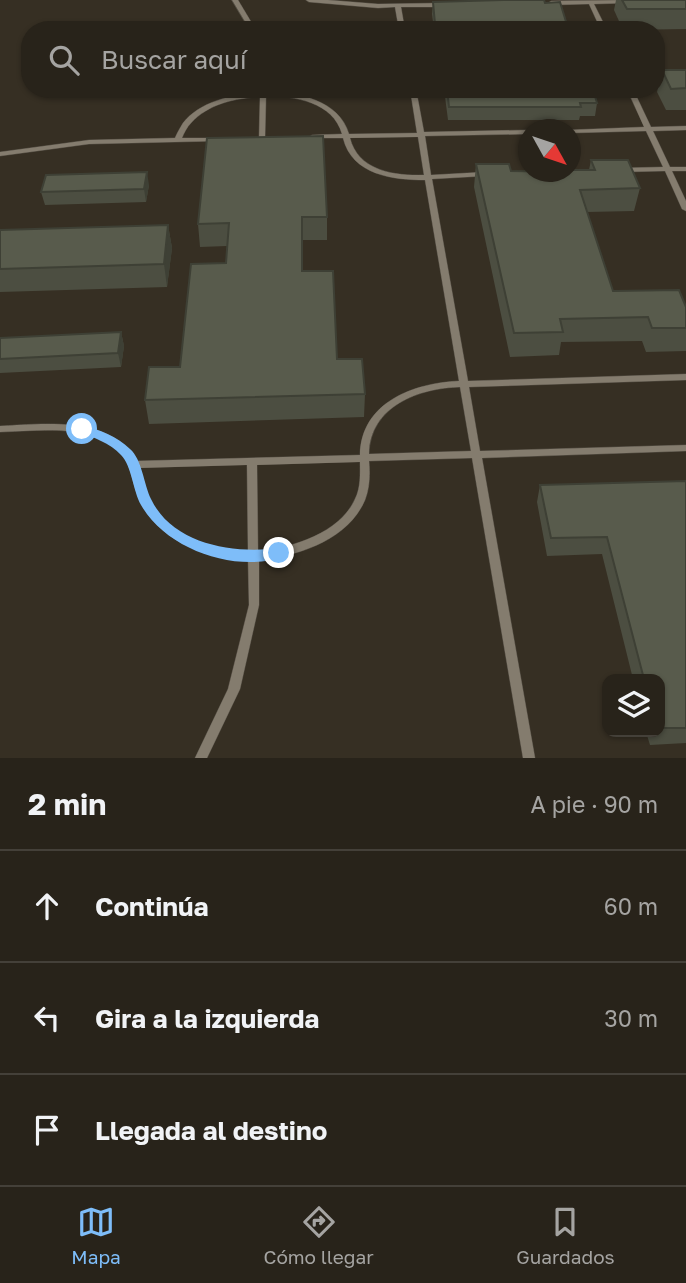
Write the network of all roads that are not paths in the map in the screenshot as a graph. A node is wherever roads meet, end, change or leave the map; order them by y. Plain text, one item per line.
1 (235, 0) edge
2 (309, 0) edge
3 (632, 2) edge
4 (591, 3) junction
5 (536, 4) edge
6 (453, 5) edge
7 (398, 6) junction
8 (248, 21) edge
9 (400, 21) edge
10 (600, 21) edge
11 (237, 98) edge
12 (263, 98) edge
13 (301, 98) edge
14 (415, 98) edge
15 (635, 98) edge
16 (686, 128) edge
17 (648, 129) junction
18 (581, 131) edge
19 (518, 132) edge
20 (422, 135) junction
21 (346, 136) junction
22 (304, 137) edge
23 (262, 138) junction
24 (276, 138) edge
25 (225, 139) edge
26 (250, 139) edge
27 (177, 140) junction
28 (0, 154) edge
29 (667, 169) junction
30 (686, 169) edge
31 (614, 170) edge
32 (495, 174) edge
33 (429, 176) junction
34 (686, 209) edge
35 (686, 377) edge
36 (463, 384) junction
37 (0, 429) edge
38 (686, 448) edge
39 (475, 454) junction
40 (365, 459) junction
41 (252, 464) junction
42 (134, 465) junction
43 (254, 556) junction
44 (201, 758) edge
45 (529, 758) edge

1 - 8 lane
2 - 7 lane
3 - 4 lane
4 - 5 lane
4 - 10 lane
6 - 7 lane
7 - 9 lane
11 - 27 lane
12 - 23 lane
13 - 21 lane
14 - 20 lane
15 - 17 lane
16 - 17 lane
17 - 18 lane
17 - 29 lane
19 - 20 lane
20 - 21 lane
20 - 33 lane
21 - 22 lane
21 - 33 lane
23 - 24 lane
23 - 26 lane
25 - 27 lane
27 - 28 lane
29 - 30 lane
29 - 31 lane
29 - 34 lane
32 - 33 lane
33 - 36 lane
35 - 36 lane
36 - 39 lane
36 - 40 lane
37 - 42 lane
38 - 39 lane
39 - 40 lane
39 - 45 lane
40 - 41 lane
40 - 43 lane
41 - 42 lane
41 - 43 lane
42 - 43 lane
43 - 44 lane

